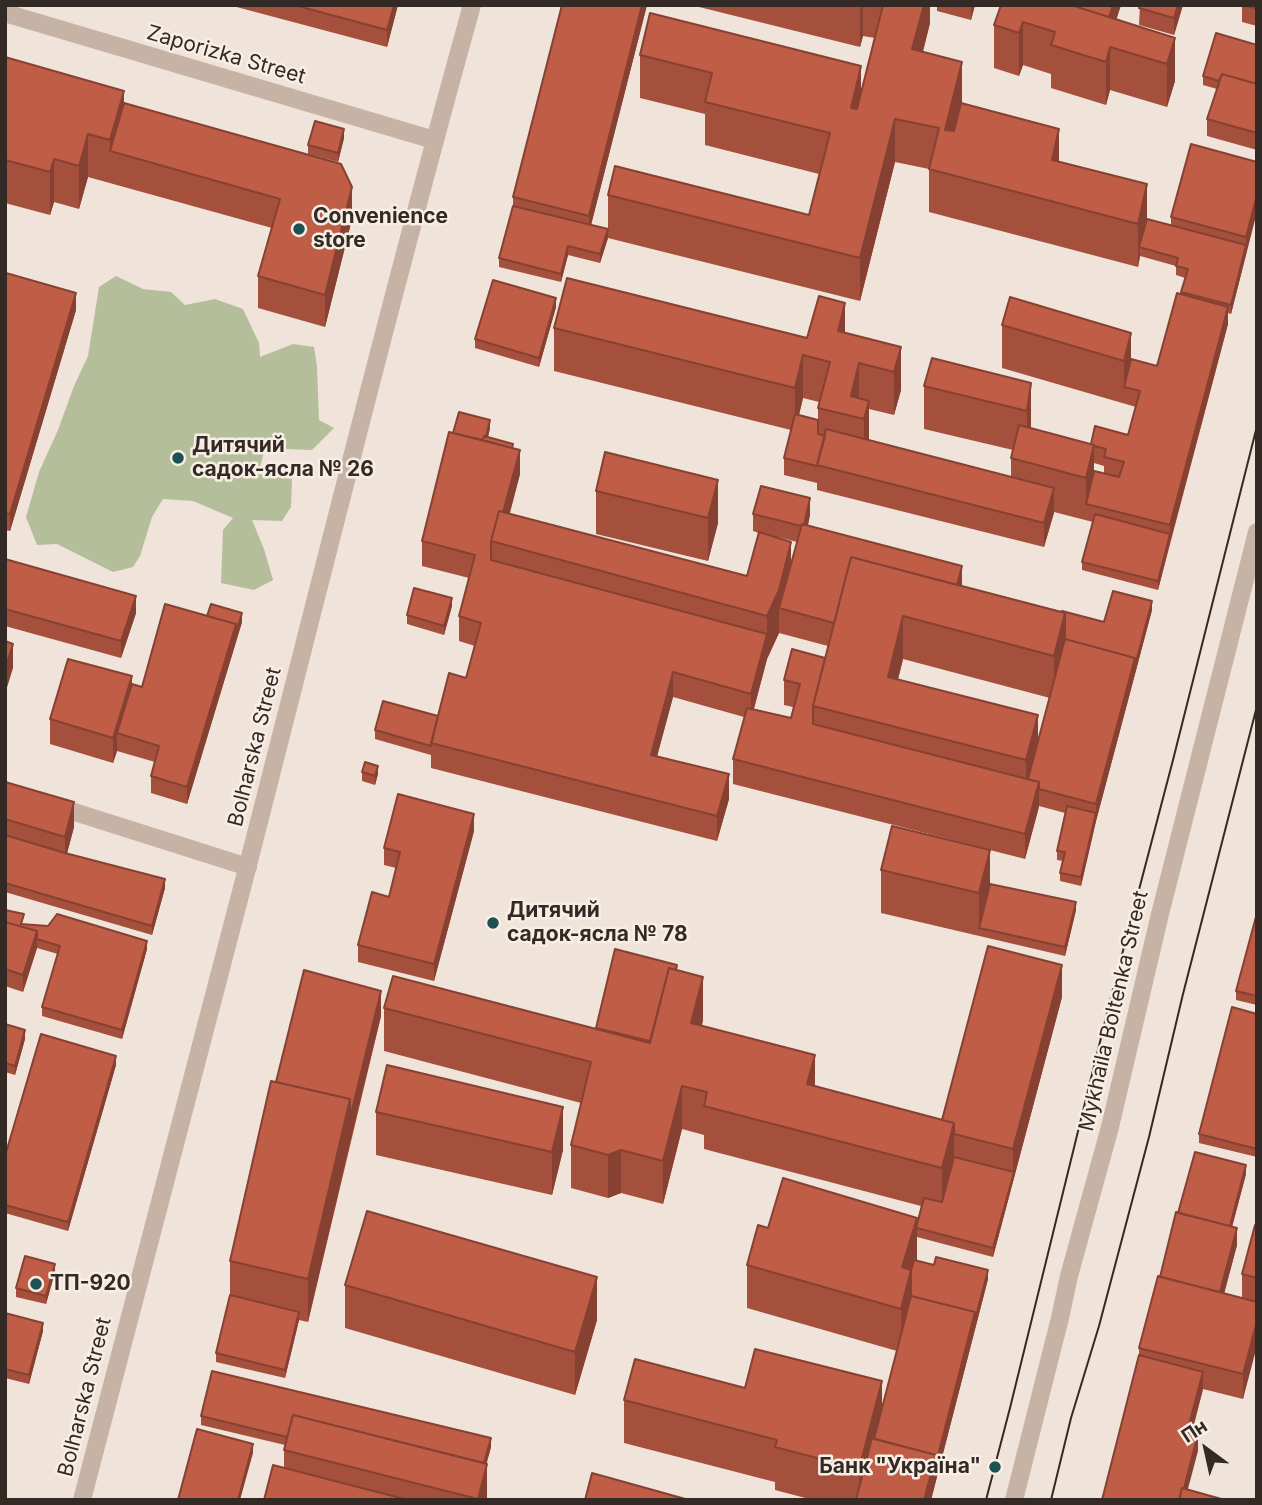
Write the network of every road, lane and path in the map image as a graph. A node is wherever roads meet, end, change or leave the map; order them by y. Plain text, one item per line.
1 (472, 5) edge
2 (5, 13) edge
3 (435, 140) junction
4 (1257, 532) edge
5 (5, 790) edge
6 (248, 867) junction
7 (82, 1500) edge
8 (1014, 1500) edge

1 - 3 street, Bolharska Street
2 - 3 street, Zaporizka Street
3 - 6 street, Bolharska Street
4 - 8 street, Mykhaila Boltenka Street
5 - 6 street
6 - 7 street, Bolharska Street

